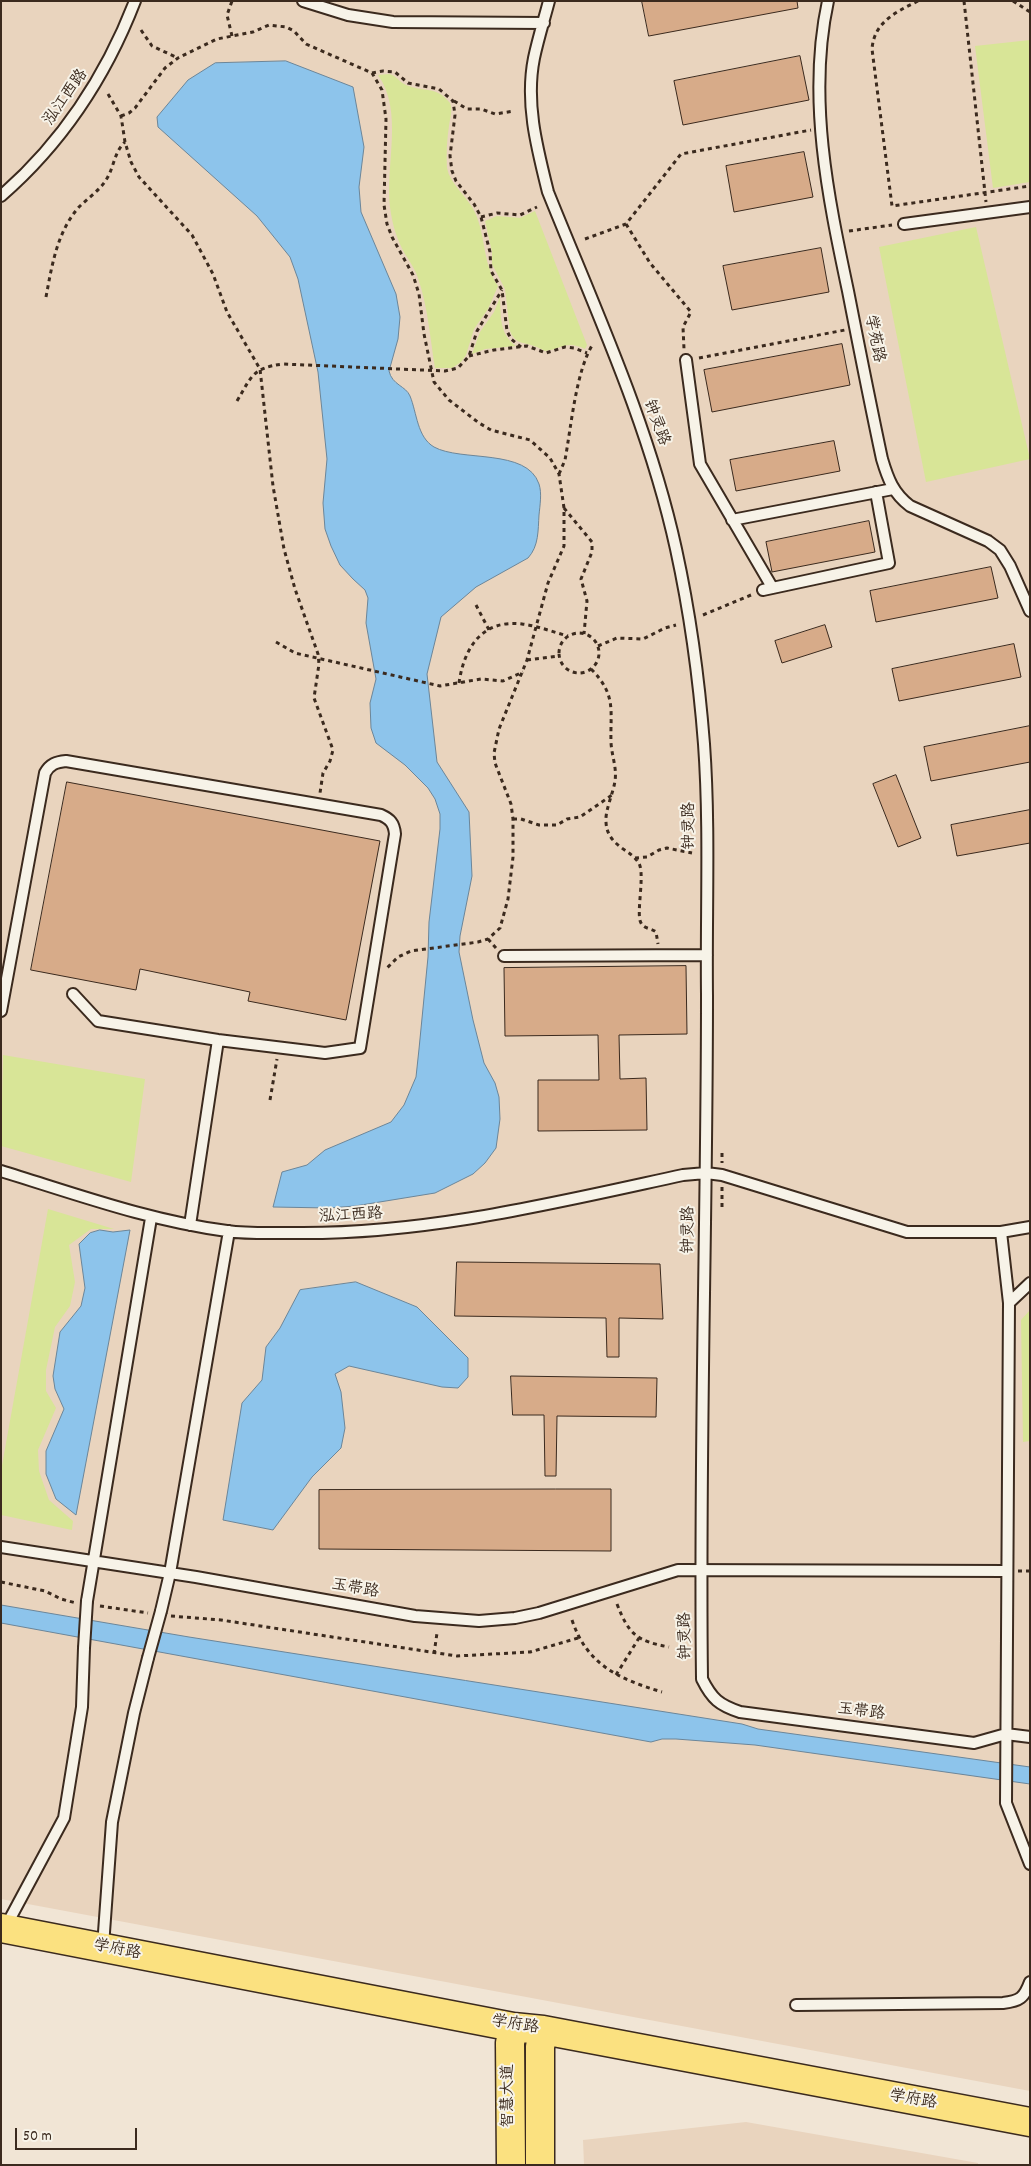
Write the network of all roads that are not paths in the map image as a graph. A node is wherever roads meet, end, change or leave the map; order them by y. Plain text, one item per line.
1 (135, 1) edge
2 (303, 1) edge
3 (550, 1) edge
4 (828, 1) edge
5 (544, 22) junction
6 (1, 196) edge
7 (1030, 207) edge
8 (904, 224) road end
9 (686, 360) road end
10 (893, 489) junction
11 (876, 492) junction
12 (732, 520) junction
13 (1030, 611) edge
14 (707, 955) junction
15 (504, 956) dead end
16 (72, 994) dead end
17 (1, 1011) edge
18 (218, 1040) junction
19 (1, 1171) edge
20 (706, 1173) junction
21 (151, 1218) junction
22 (190, 1225) junction
23 (1030, 1227) edge
24 (229, 1231) junction
25 (1001, 1232) junction
26 (1030, 1283) edge
27 (1009, 1303) junction
28 (1, 1547) edge
29 (92, 1562) junction
30 (701, 1569) junction
31 (1006, 1571) junction
32 (170, 1573) junction
33 (702, 1678) joint
34 (1006, 1734) junction
35 (1030, 1737) edge
36 (1030, 1864) edge
37 (3, 1934) edge
38 (103, 1948) junction
39 (1030, 1982) edge
40 (796, 2004) dead end
41 (512, 2035) junction
42 (541, 2039) junction
43 (1030, 2122) edge
44 (1030, 2138) edge
45 (511, 2165) edge
46 (540, 2165) edge

1 - 6 lane, 泓江西路
2 - 5 lane
3 - 5 lane, 钟灵路
4 - 10 lane, 学苑路
5 - 14 lane, 钟灵路
7 - 8 lane
9 - 12 lane
10 - 11 lane
10 - 13 lane, 学苑路
11 - 12 lane
11 - 12 lane
14 - 15 lane
14 - 20 lane, 钟灵路
16 - 18 lane
17 - 18 lane
18 - 22 lane
19 - 21 lane, 泓江西路
20 - 24 lane, 泓江西路
20 - 25 lane, 泓江西路
20 - 30 lane, 钟灵路
21 - 22 lane, 泓江西路
21 - 29 lane
22 - 24 lane, 泓江西路
23 - 25 lane, 泓江西路
24 - 32 lane
25 - 27 lane
26 - 27 lane
27 - 31 lane
28 - 29 lane, 玉带路
29 - 32 lane, 玉带路
29 - 37 lane, bridge
30 - 31 lane, 玉带路
30 - 32 lane, 玉带路
30 - 33 lane, 钟灵路
31 - 34 lane
32 - 38 lane, bridge
33 - 34 lane, 玉带路
34 - 35 lane, 玉带路
34 - 36 lane
37 - 38 main road, 学府路
37 - 41 main road, 学府路
38 - 41 main road, 学府路
39 - 40 lane
41 - 42 main road, 学府路
41 - 45 main road, 智慧大道
42 - 43 main road, 学府路
42 - 44 main road, 学府路
42 - 46 main road, 智慧大道

